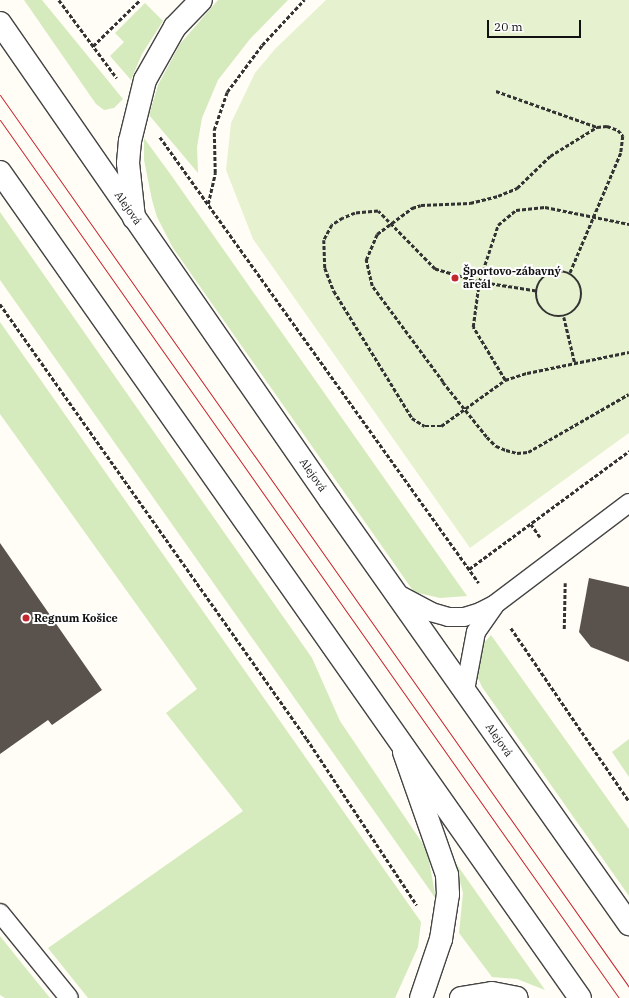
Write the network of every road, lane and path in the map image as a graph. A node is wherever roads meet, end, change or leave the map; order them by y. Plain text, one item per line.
1 (59, 0) edge
2 (140, 0) edge
3 (201, 0) edge
4 (304, 0) edge
5 (0, 23) edge
6 (92, 46) junction
7 (496, 91) dead end
8 (137, 105) junction
9 (597, 127) junction
10 (0, 172) edge
11 (208, 204) junction
12 (592, 216) junction
13 (134, 218) junction
14 (392, 224) junction
15 (629, 224) edge
16 (570, 273) junction
17 (479, 282) junction
18 (536, 291) junction
19 (0, 304) edge
20 (564, 317) junction
21 (629, 352) edge
22 (575, 363) junction
23 (505, 380) junction
24 (629, 394) edge
25 (629, 451) edge
26 (629, 503) edge
27 (531, 524) junction
28 (542, 539) dead end
29 (469, 569) junction
30 (565, 574) dead end
31 (396, 593) junction
32 (494, 605) junction
33 (564, 629) dead end
34 (465, 690) junction
35 (401, 744) junction
36 (629, 801) edge
37 (0, 913) edge
38 (629, 924) edge
39 (441, 939) junction
40 (69, 998) edge
41 (421, 998) edge
42 (461, 998) edge
43 (517, 998) edge
44 (580, 998) edge

1 - 6 path
2 - 6 path
3 - 8 street
4 - 11 path
5 - 13 street, Alejová
6 - 8 path
7 - 9 path
8 - 11 path
8 - 13 street
9 - 12 path
9 - 14 path
10 - 35 street
11 - 29 path
12 - 15 path
12 - 16 path
12 - 17 path
13 - 31 street, Alejová
14 - 17 path
14 - 23 path
14 - 24 path, bridge
16 - 18 path
16 - 20 path
17 - 18 path
17 - 23 path
18 - 20 path
19 - 39 path
20 - 22 path
21 - 22 path
22 - 23 path
25 - 27 path
26 - 32 lane
27 - 28 path
27 - 29 path
29 - 32 path
30 - 33 path
31 - 32 lane
31 - 34 street, Alejová
32 - 34 lane
32 - 36 path
34 - 38 street, Alejová
35 - 39 street
35 - 44 street
37 - 40 lane
39 - 41 street
42 - 43 street

